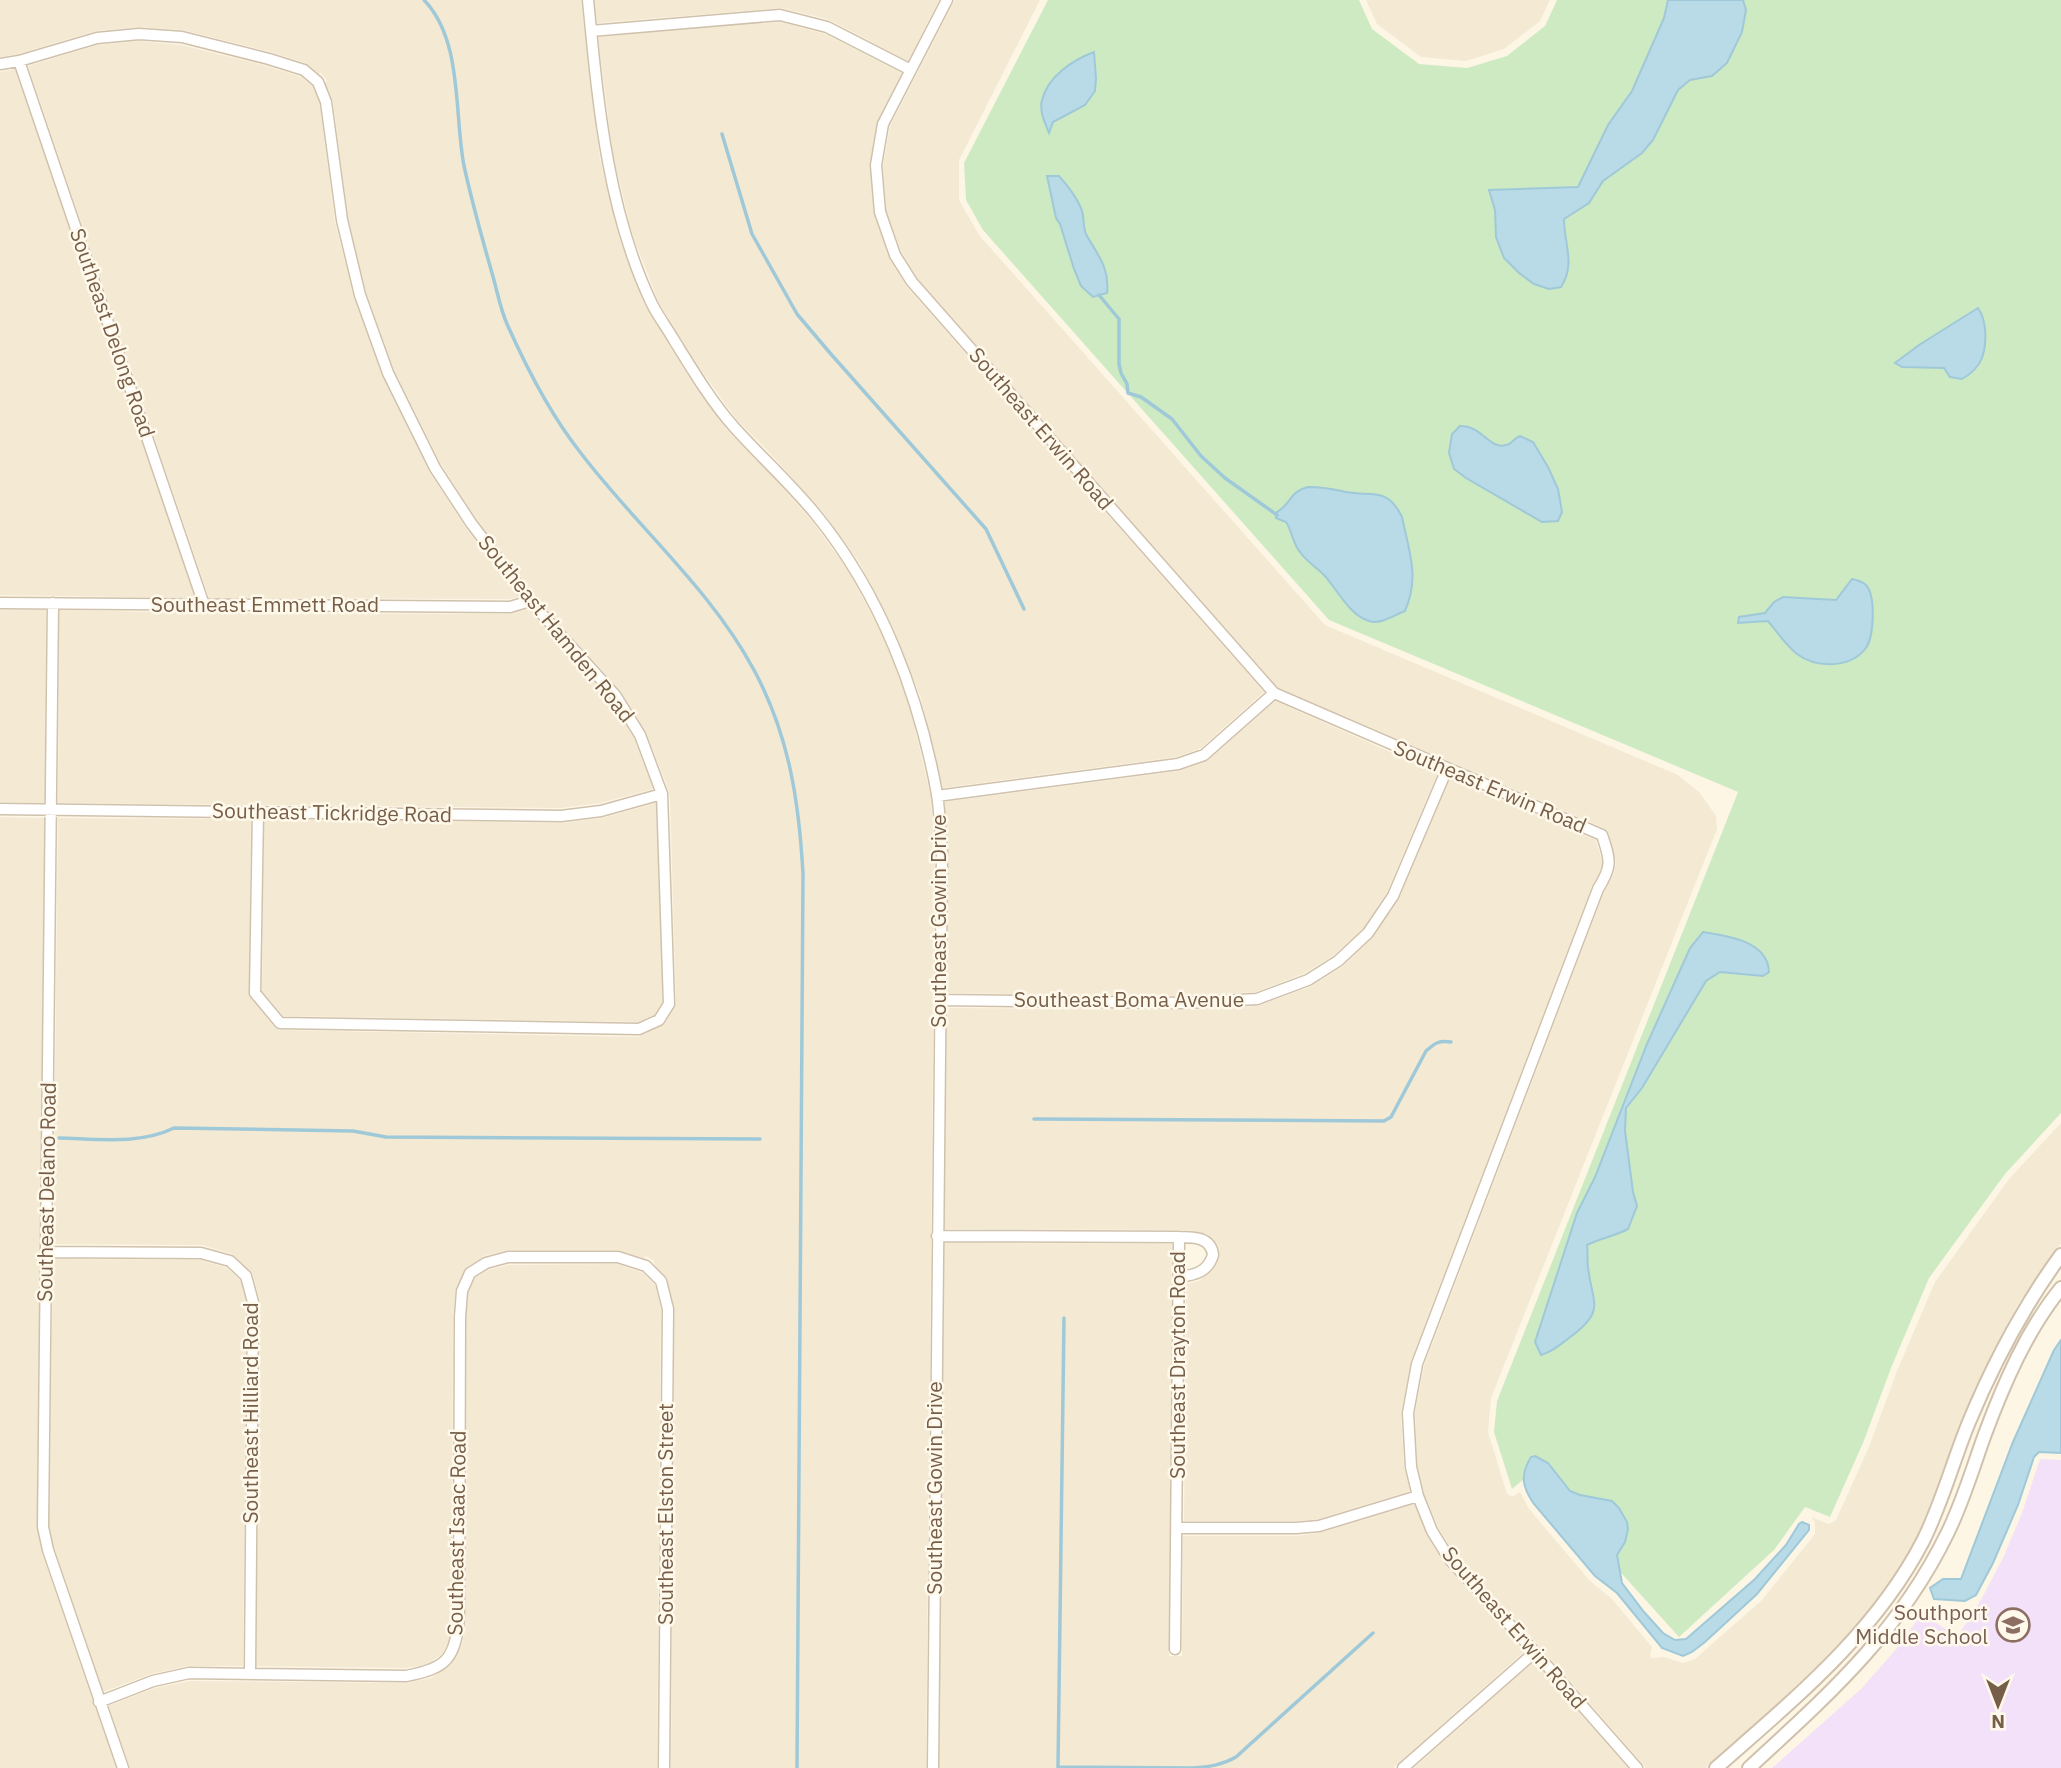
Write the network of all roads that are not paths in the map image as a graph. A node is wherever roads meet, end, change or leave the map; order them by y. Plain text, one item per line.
1 (588, 0) edge
2 (947, 0) edge
3 (591, 31) junction
4 (19, 61) junction
5 (0, 64) edge
6 (911, 70) junction
7 (530, 601) junction
8 (0, 603) edge
9 (53, 603) junction
10 (204, 605) junction
11 (1273, 693) junction
12 (1447, 769) junction
13 (662, 794) junction
14 (937, 796) junction
15 (0, 809) edge
16 (51, 810) junction
17 (258, 812) junction
18 (940, 1000) junction
19 (937, 1236) junction
20 (1179, 1237) junction
21 (47, 1252) junction
22 (2061, 1255) edge
23 (646, 1266) joint
24 (1179, 1278) junction
25 (2061, 1288) edge
26 (2021, 1314) junction
27 (2036, 1323) junction
28 (1418, 1496) junction
29 (1937, 1508) junction
30 (1956, 1515) junction
31 (1177, 1528) junction
32 (1175, 1649) dead end
33 (1535, 1651) junction
34 (250, 1673) junction
35 (1822, 1674) junction
36 (1837, 1687) junction
37 (99, 1702) junction
38 (123, 1768) edge
39 (664, 1768) edge
40 (933, 1768) edge
41 (1403, 1768) edge
42 (1637, 1768) edge
43 (1716, 1768) edge
44 (1749, 1768) edge

1 - 3 street, Southeast Gowin Drive
2 - 6 street, Southeast Erwin Road
3 - 6 street
3 - 14 street, Southeast Gowin Drive
4 - 5 street
4 - 7 street, Southeast Hamden Road
4 - 10 street, Southeast Delong Road
6 - 11 street, Southeast Erwin Road
7 - 10 street, Southeast Emmett Road
7 - 13 street, Southeast Hamden Road
8 - 9 street, Southeast Emmett Road
9 - 10 street, Southeast Emmett Road
9 - 16 street, Southeast Delano Road
11 - 12 street, Southeast Erwin Road
11 - 14 street
12 - 18 street, Southeast Boma Avenue
12 - 28 street, Southeast Erwin Road
13 - 17 street, Southeast Tickridge Road
13 - 17 street, Southeast Hamden Road
14 - 18 street, Southeast Gowin Drive
15 - 16 street, Southeast Tickridge Road
16 - 17 street, Southeast Tickridge Road
16 - 21 street, Southeast Delano Road
18 - 19 street, Southeast Gowin Drive
19 - 20 street, Southeast Drayton Road
19 - 40 street, Southeast Gowin Drive
20 - 24 street, Southeast Drayton Road
20 - 24 street
21 - 34 street, Southeast Hilliard Road
21 - 37 street, Southeast Delano Road
22 - 26 street
23 - 34 street, Southeast Isaac Road
23 - 39 street, Southeast Elston Street
24 - 31 street, Southeast Drayton Road
25 - 27 street
26 - 27 street
26 - 29 street
27 - 30 street
28 - 31 street
28 - 33 street, Southeast Erwin Road
29 - 30 street
29 - 35 street
30 - 36 street
31 - 32 street, Southeast Drayton Road
33 - 41 street
33 - 42 street, Southeast Erwin Road
34 - 37 street, Southeast Isaac Road
35 - 36 street
35 - 43 street
36 - 44 street
37 - 38 street, Southeast Delano Road

